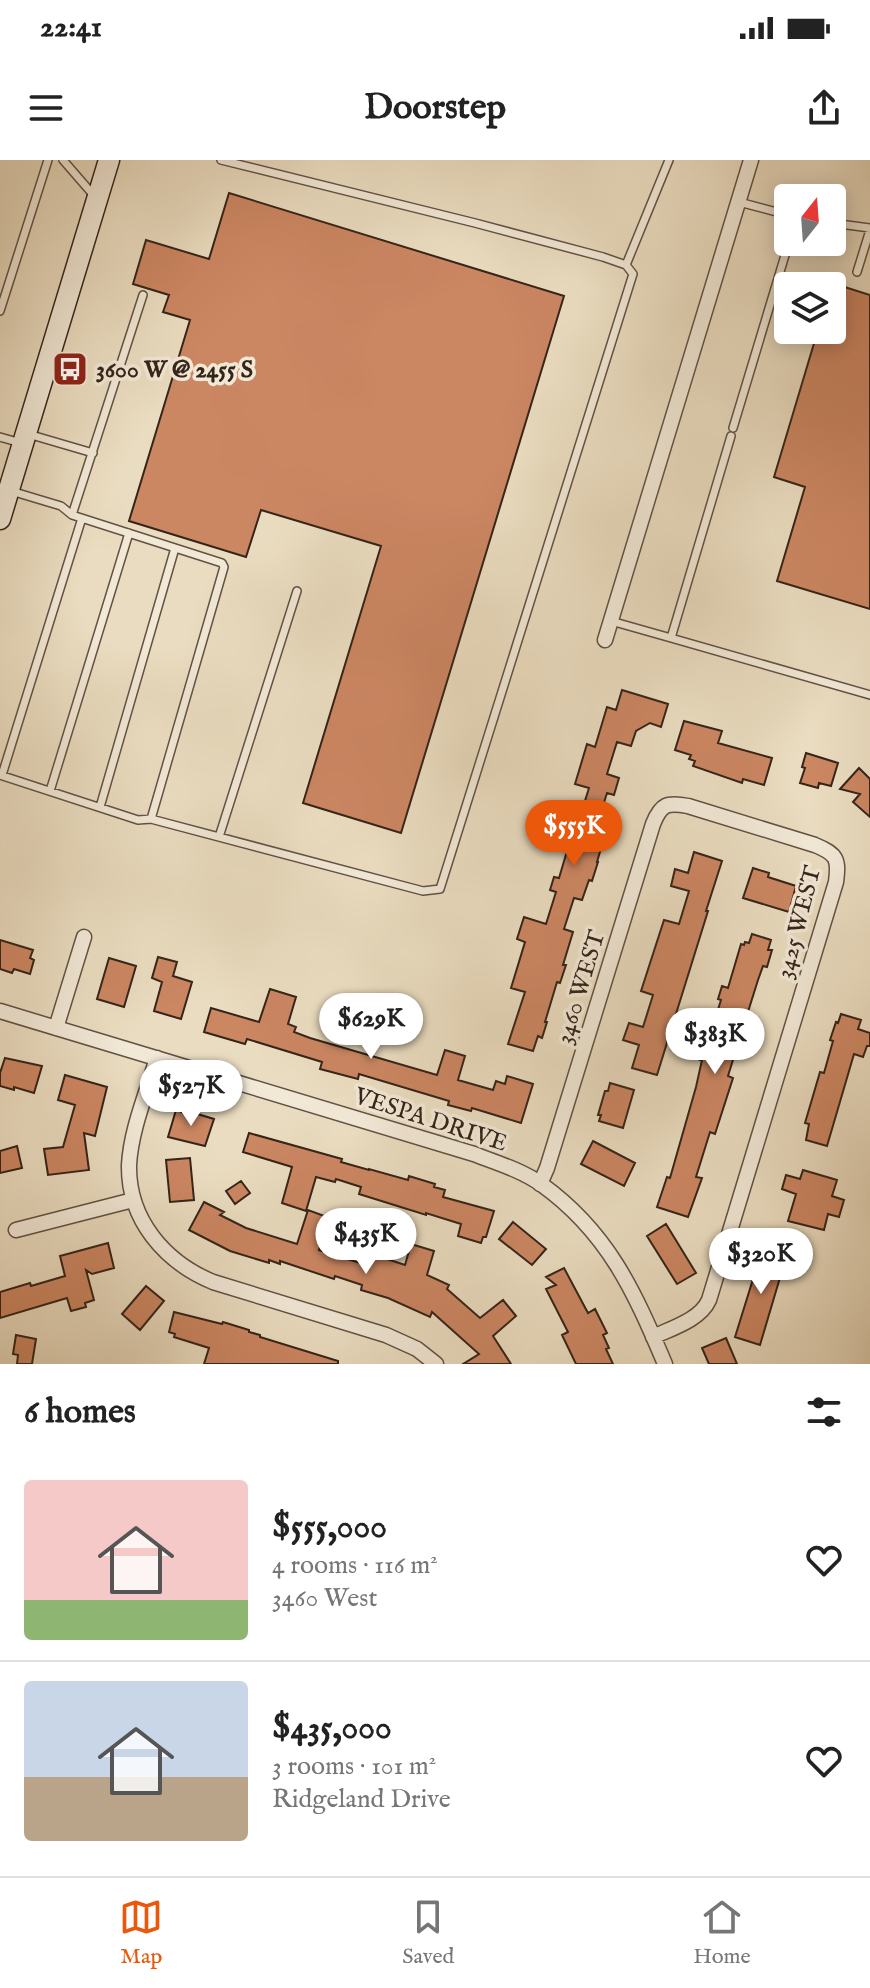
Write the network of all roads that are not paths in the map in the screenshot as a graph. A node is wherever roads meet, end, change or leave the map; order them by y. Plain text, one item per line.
1 (48, 160) edge
2 (63, 160) edge
3 (109, 160) edge
4 (221, 160) edge
5 (669, 160) edge
6 (751, 160) edge
7 (97, 200) junction
8 (739, 202) junction
9 (774, 211) edge
10 (846, 225) edge
11 (870, 229) edge
12 (785, 256) edge
13 (626, 265) junction
14 (857, 272) dead end
15 (143, 295) dead end
16 (0, 311) edge
17 (0, 437) edge
18 (24, 439) junction
19 (93, 453) junction
20 (9, 490) junction
21 (1, 515) edge
22 (72, 515) junction
23 (82, 518) junction
24 (129, 533) junction
25 (175, 548) junction
26 (297, 591) dead end
27 (611, 621) junction
28 (671, 638) junction
29 (605, 640) dead end
30 (870, 695) edge
31 (1, 775) edge
32 (50, 791) junction
33 (100, 807) junction
34 (151, 819) junction
35 (219, 837) junction
36 (836, 857) joint
37 (84, 937) dead end
38 (0, 1011) edge
39 (56, 1028) junction
40 (157, 1058) junction
41 (540, 1184) junction
42 (133, 1200) junction
43 (16, 1230) dead end
44 (653, 1337) junction
45 (436, 1364) edge
46 (665, 1364) edge

1 - 16 lane
2 - 7 lane
3 - 7 street
4 - 13 lane
5 - 13 lane
6 - 8 street
7 - 18 street
8 - 9 lane
8 - 27 street
10 - 11 lane
11 - 14 lane
12 - 28 lane
13 - 35 lane
15 - 19 lane
17 - 18 lane
18 - 19 lane
18 - 20 street
19 - 22 lane
20 - 21 street
20 - 22 lane
22 - 23 lane
23 - 24 lane
23 - 31 lane
24 - 25 lane
24 - 32 lane
25 - 33 lane
25 - 34 lane
26 - 35 lane
27 - 28 lane
27 - 29 street
28 - 30 lane
31 - 32 lane
32 - 33 lane
33 - 34 lane
34 - 35 lane
36 - 41 street, 3460 WEST
36 - 44 street, 3425 WEST
37 - 39 street
38 - 39 street, VESPA DRIVE
39 - 40 street, VESPA DRIVE
40 - 41 street, VESPA DRIVE
40 - 42 street
41 - 44 street, VESPA DRIVE
42 - 43 street
42 - 45 street
44 - 46 street, VESPA DRIVE

